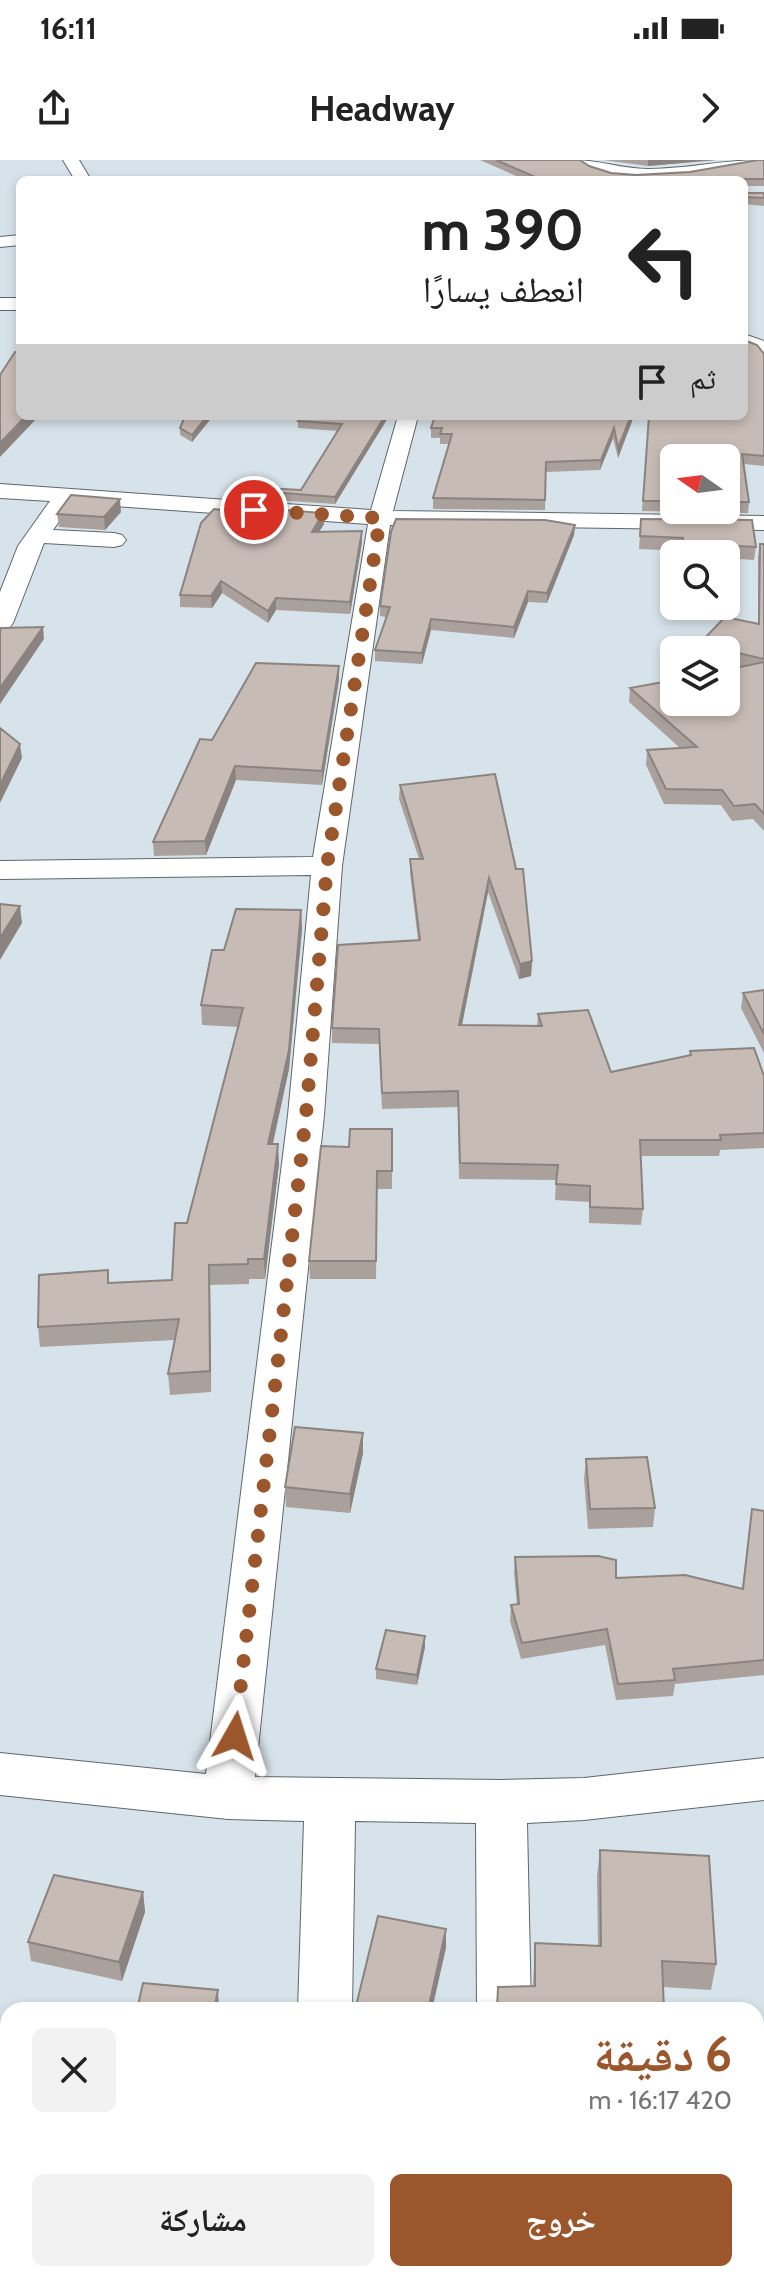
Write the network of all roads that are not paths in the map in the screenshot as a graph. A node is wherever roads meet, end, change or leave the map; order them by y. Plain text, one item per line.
1 (583, 160) edge
2 (593, 160) edge
3 (751, 160) edge
4 (724, 162) edge
5 (633, 173) edge
6 (407, 420) edge
7 (0, 491) edge
8 (64, 498) junction
9 (380, 518) junction
10 (764, 523) edge
11 (37, 536) junction
12 (114, 540) dead end
13 (0, 623) edge
14 (327, 866) junction
15 (0, 870) edge
16 (0, 1774) edge
17 (764, 1779) edge
18 (228, 1798) junction
19 (330, 1799) junction
20 (501, 1802) junction
21 (325, 2002) edge
22 (504, 2002) edge

1 - 5 main road
2 - 5 main road
3 - 4 main road
4 - 5 main road
6 - 9 street
7 - 8 street
8 - 9 street
8 - 11 street
9 - 10 street
9 - 14 street
11 - 12 street
11 - 13 street
14 - 15 street
14 - 18 street
16 - 18 street
17 - 20 street
18 - 19 street
19 - 20 street
19 - 21 street
20 - 22 street

